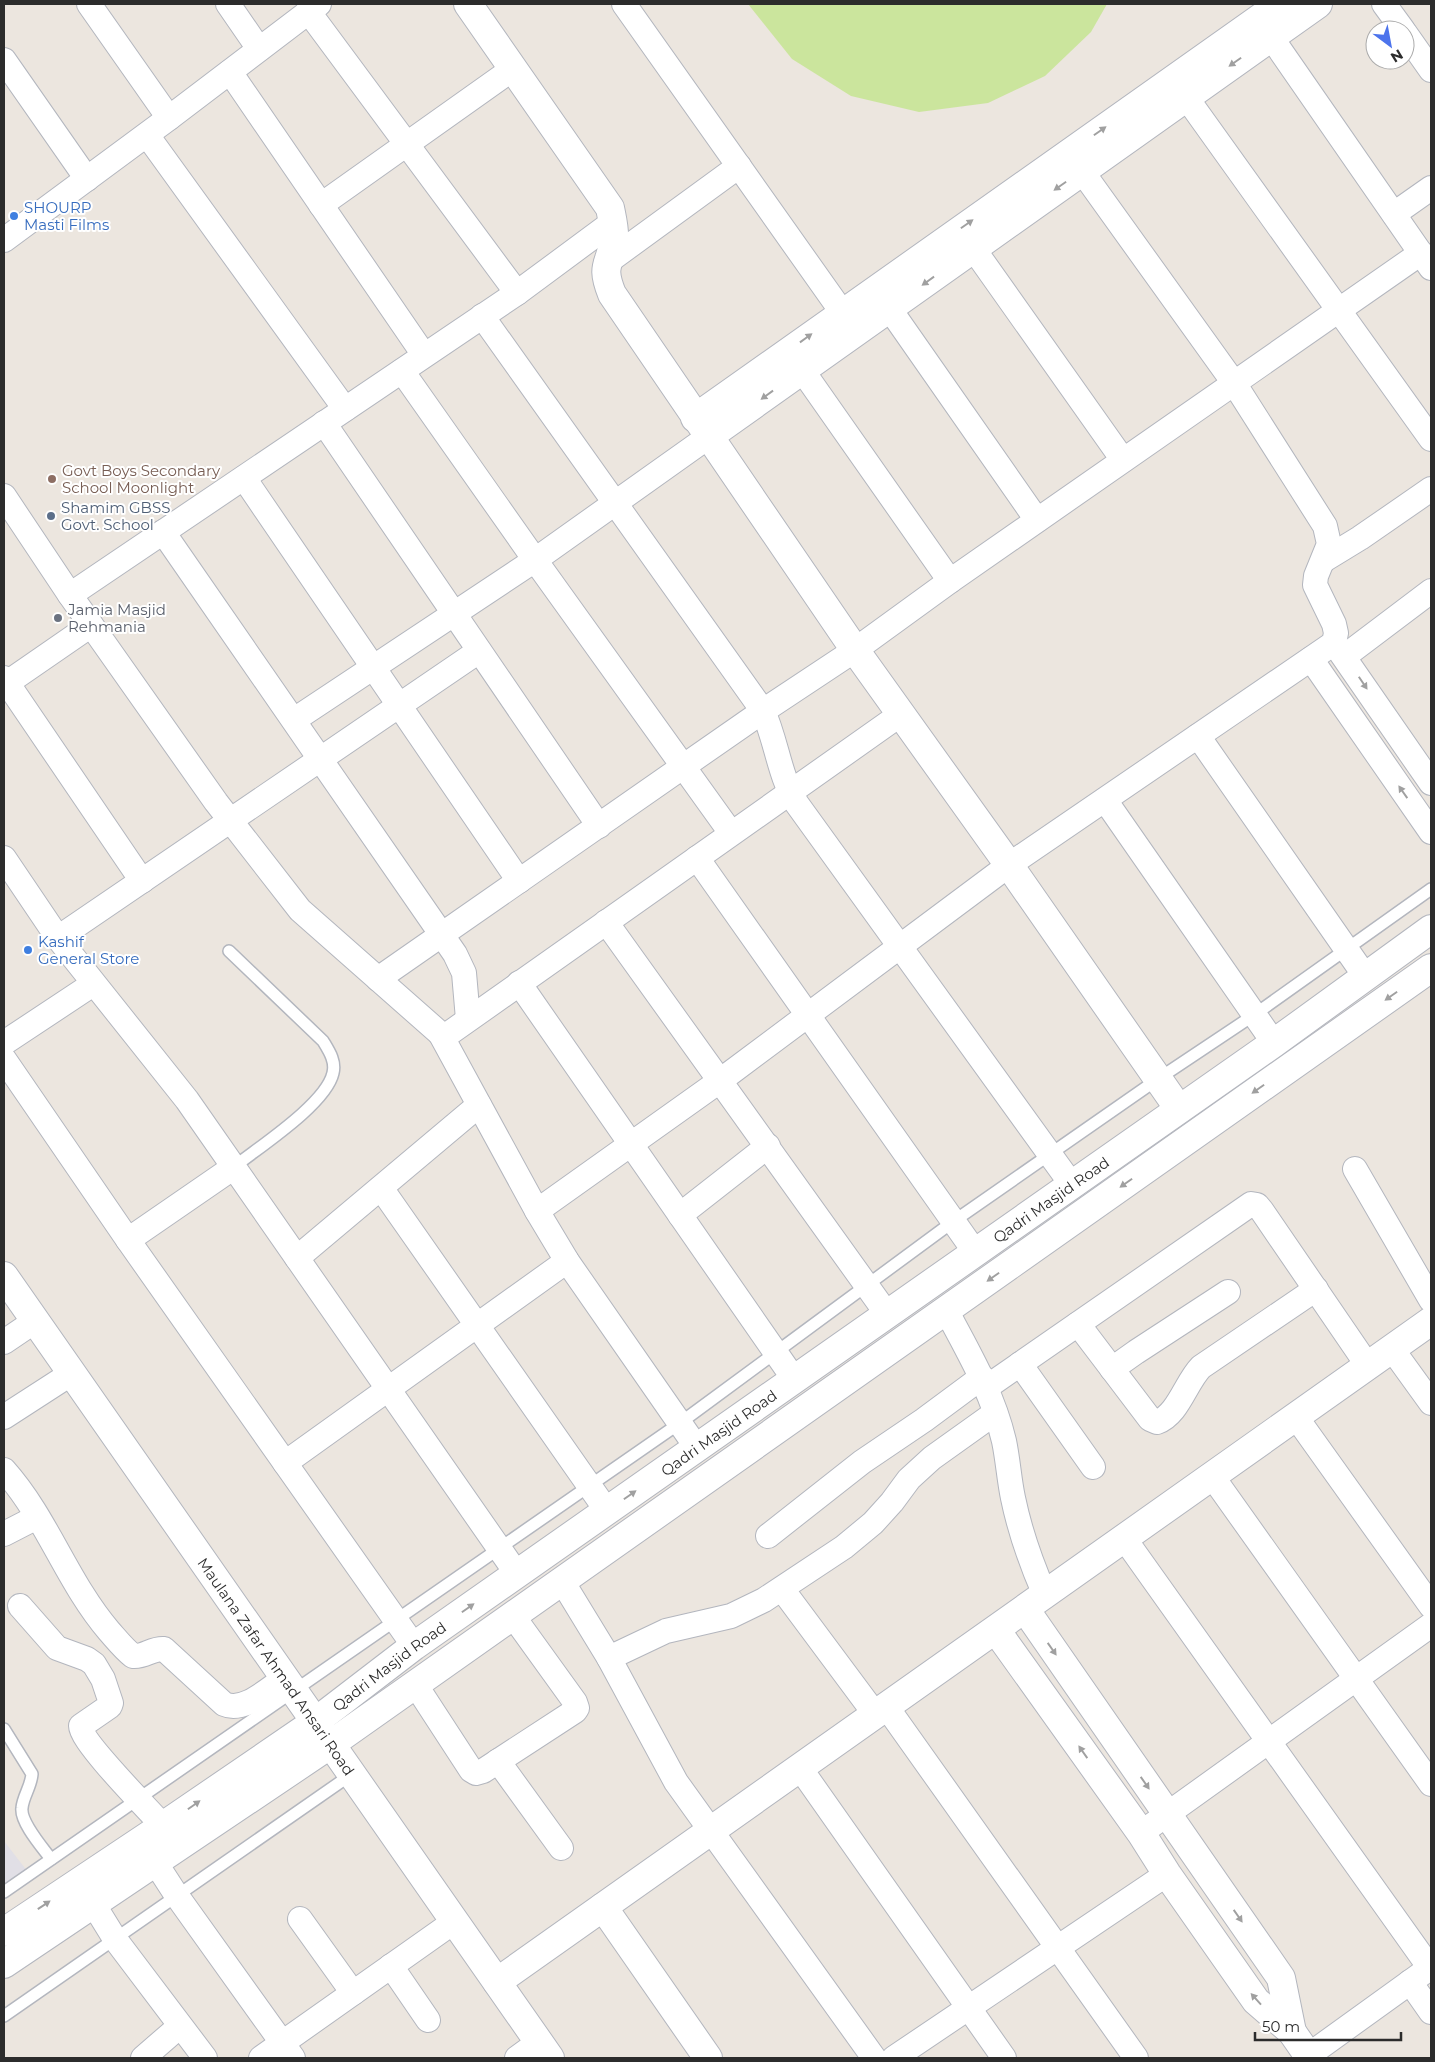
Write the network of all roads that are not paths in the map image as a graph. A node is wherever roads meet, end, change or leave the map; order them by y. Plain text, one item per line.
1 (89, 4) edge
2 (228, 4) edge
3 (468, 4) edge
4 (624, 4) edge
5 (1280, 4) edge
6 (1318, 4) edge
7 (1384, 4) edge
8 (313, 7) edge
9 (1396, 20) edge
10 (1271, 37) junction
11 (1415, 47) edge
12 (259, 49) junction
13 (4, 60) edge
14 (514, 68) junction
15 (1431, 70) edge
16 (230, 72) junction
17 (1186, 97) junction
18 (169, 118) junction
19 (147, 135) junction
20 (406, 144) junction
21 (1075, 162) junction
22 (739, 166) junction
23 (87, 179) junction
24 (1431, 188) edge
25 (321, 205) junction
26 (1394, 214) junction
27 (613, 222) junction
28 (6, 235) edge
29 (973, 248) junction
30 (1426, 260) edge
31 (606, 263) junction
32 (516, 293) junction
33 (889, 308) junction
34 (1339, 310) junction
35 (482, 316) junction
36 (849, 322) junction
37 (424, 356) junction
38 (402, 370) junction
39 (802, 370) junction
40 (1234, 383) junction
41 (345, 409) junction
42 (324, 423) junction
43 (702, 427) junction
44 (1431, 439) edge
45 (1123, 460) junction
46 (244, 478) junction
47 (1431, 489) edge
48 (4, 496) edge
49 (614, 503) junction
50 (1037, 520) junction
51 (163, 532) junction
52 (535, 560) junction
53 (1324, 560) junction
54 (950, 581) junction
55 (1431, 590) edge
56 (70, 596) junction
57 (455, 614) junction
58 (91, 625) junction
59 (855, 650) junction
60 (1340, 650) junction
61 (480, 651) junction
62 (1311, 659) junction
63 (374, 668) junction
64 (5, 682) edge
65 (399, 706) junction
66 (763, 711) junction
67 (901, 714) junction
68 (294, 720) junction
69 (1198, 736) junction
70 (321, 759) junction
71 (683, 766) junction
72 (1431, 783) edge
73 (789, 792) junction
74 (1105, 800) junction
75 (231, 820) junction
76 (599, 826) junction
77 (1431, 832) edge
78 (732, 833) junction
79 (4, 858) edge
80 (697, 858) junction
81 (1009, 866) junction
82 (142, 881) junction
83 (519, 882) junction
84 (1431, 890) edge
85 (606, 922) junction
86 (1431, 929) edge
87 (442, 935) junction
88 (58, 938) junction
89 (900, 947) junction
90 (1346, 949) junction
91 (229, 951) dead end
92 (1431, 968) edge
93 (1365, 976) junction
94 (378, 979) junction
95 (93, 984) junction
96 (519, 984) junction
97 (1254, 1015) junction
98 (808, 1016) junction
99 (468, 1019) junction
100 (441, 1035) junction
101 (4, 1043) edge
102 (1274, 1043) junction
103 (4, 1060) edge
104 (1158, 1079) junction
105 (721, 1080) junction
106 (480, 1105) junction
107 (1179, 1109) junction
108 (631, 1145) junction
109 (768, 1146) junction
110 (1050, 1154) junction
111 (234, 1167) junction
112 (1355, 1169) dead end
113 (1072, 1185) junction
114 (381, 1188) junction
115 (537, 1212) junction
116 (680, 1215) junction
117 (954, 1222) junction
118 (128, 1240) junction
119 (975, 1252) junction
120 (297, 1258) junction
121 (567, 1261) junction
122 (867, 1287) junction
123 (8, 1289) edge
124 (1316, 1289) junction
125 (1228, 1292) dead end
126 (1431, 1300) edge
127 (946, 1310) junction
128 (887, 1314) junction
129 (36, 1321) junction
130 (1431, 1321) edge
131 (1078, 1324) junction
132 (476, 1326) junction
133 (4, 1342) edge
134 (1392, 1348) junction
135 (775, 1352) junction
136 (1020, 1364) junction
137 (1368, 1366) junction
138 (1112, 1369) junction
139 (72, 1373) junction
140 (794, 1379) junction
141 (984, 1382) junction
142 (388, 1389) junction
143 (1431, 1403) edge
144 (995, 1413) junction
145 (1296, 1416) junction
146 (4, 1417) edge
147 (680, 1423) junction
148 (697, 1448) junction
149 (286, 1463) junction
150 (1093, 1467) dead end
151 (4, 1470) edge
152 (1212, 1476) junction
153 (589, 1486) junction
154 (607, 1511) junction
155 (37, 1517) junction
156 (4, 1534) edge
157 (768, 1536) dead end
158 (1124, 1538) junction
159 (499, 1548) junction
160 (517, 1574) junction
161 (562, 1581) junction
162 (782, 1589) junction
163 (1035, 1602) junction
164 (20, 1606) dead end
165 (1431, 1606) edge
166 (513, 1616) junction
167 (396, 1620) junction
168 (1431, 1625) edge
169 (996, 1630) junction
170 (414, 1646) junction
171 (609, 1658) junction
172 (1356, 1678) junction
173 (289, 1684) junction
174 (415, 1684) junction
175 (881, 1710) junction
176 (315, 1722) junction
177 (4, 1729) edge
178 (1268, 1741) junction
179 (331, 1744) junction
180 (498, 1761) junction
181 (800, 1768) junction
182 (352, 1774) junction
183 (1431, 1784) edge
184 (138, 1798) junction
185 (1167, 1814) junction
186 (163, 1826) junction
187 (711, 1831) junction
188 (1140, 1833) junction
189 (561, 1848) dead end
190 (51, 1859) junction
191 (155, 1862) junction
192 (1167, 1874) junction
193 (4, 1892) edge
194 (177, 1896) junction
195 (94, 1905) junction
196 (603, 1907) junction
197 (300, 1919) dead end
198 (455, 1922) junction
199 (4, 1932) edge
200 (115, 1939) junction
201 (1056, 1947) junction
202 (4, 1964) edge
203 (391, 1966) junction
204 (1431, 1967) edge
205 (497, 1982) junction
206 (1410, 1982) junction
207 (353, 1993) junction
208 (968, 2007) junction
209 (1431, 2012) edge
210 (4, 2016) edge
211 (428, 2020) dead end
212 (180, 2026) junction
213 (1292, 2032) junction
214 (288, 2050) edge
215 (545, 2050) edge
216 (1310, 2057) edge
217 (143, 2058) edge
218 (205, 2058) edge
219 (261, 2058) edge
220 (517, 2058) edge
221 (708, 2058) edge
222 (874, 2058) edge
223 (894, 2058) edge
224 (1004, 2058) edge
225 (1136, 2058) edge

1 - 18 street
2 - 12 street
3 - 14 street
4 - 22 street
21 -> 5 street
6 - 10 street
7 - 9 street
8 - 12 street
8 - 20 street
10 -> 17 street
10 - 26 street
11 - 15 street
12 - 16 street
13 - 23 street
14 - 20 street
14 - 27 street
16 - 18 street
16 - 25 street
17 - 21 street
17 - 34 street
18 - 19 street
19 - 23 street
19 - 41 street
20 - 25 street
20 - 32 street
21 -> 29 street
36 -> 21 street
21 - 40 street
22 - 31 street
22 - 36 street
23 - 28 street
24 - 26 street
25 - 37 street
26 - 30 street
27 - 31 street
27 - 32 street
29 -> 33 street
29 - 45 street
30 - 34 street
31 - 43 street
32 - 35 street
33 - 36 street
33 - 50 street
34 - 40 street
34 - 44 street
35 - 37 street
35 - 49 street
36 - 39 street
43 -> 36 street
37 - 38 street
38 - 41 street
38 - 52 street
39 -> 43 street
39 - 54 street
40 - 45 street
40 - 53 street
41 - 42 street
42 - 46 street
42 - 57 street
43 - 49 street
43 - 59 street
45 - 50 street
46 - 51 street
46 - 63 street
47 - 53 street
48 - 56 street
49 - 52 street
49 - 66 street
50 - 54 street
51 - 56 street
51 - 68 street
52 - 57 street
52 - 71 street
53 - 60 street
54 - 59 street
55 - 60 street
56 - 58 street
57 - 61 street
57 - 63 street
58 - 64 street
58 - 75 street
59 - 66 street
59 - 67 street
60 - 62 street
60 -> 72 street
61 - 65 street
61 - 76 street
62 - 69 street
77 -> 62 street
63 - 65 street
63 - 68 street
64 - 82 street
65 - 70 street
65 - 83 street
66 - 71 street
66 - 73 street
67 - 73 street
67 - 81 street
68 - 70 street
69 - 74 street
69 - 90 street
70 - 75 street
70 - 87 street
71 - 76 street
71 - 78 street
73 - 78 street
73 - 89 street
74 - 81 street
74 - 97 street
75 - 82 street
75 - 94 street
76 - 83 street
78 - 80 street
79 - 88 street
80 - 85 street
80 - 98 street
81 - 89 street
81 - 104 street
82 - 88 street
83 - 87 street
84 - 90 lane
85 - 96 street
85 - 105 street
86 - 93 street, Qadri Masjid Road
87 - 94 street
87 - 99 street
88 - 95 street
89 - 98 street
89 - 110 street
90 - 93 street
90 - 97 lane
91 - 111 lane
92 -> 127 street, Qadri Masjid Road
93 - 102 street, Qadri Masjid Road
94 - 100 street
95 - 101 street
95 - 111 street
96 - 99 street
96 - 108 street
97 - 102 street
97 - 104 lane
98 - 105 street
98 - 117 street
99 - 100 street
100 - 106 street
102 - 107 street, Qadri Masjid Road
103 - 118 street
104 - 107 street
104 - 110 lane
105 - 108 street
105 - 109 street
106 - 114 street
106 - 115 street
107 - 113 street, Qadri Masjid Road
108 - 115 street
108 - 116 street
109 - 116 street
109 - 122 street
110 - 113 street
110 - 117 lane
111 - 118 street
111 - 120 street
112 - 126 street
113 - 119 street, Qadri Masjid Road
114 - 120 street
114 - 132 street
115 - 121 street
116 - 135 street
117 - 119 street
117 - 122 lane
118 - 149 street
119 - 128 street, Qadri Masjid Road
120 - 142 street
121 - 132 street
121 - 147 street
122 - 128 street
122 - 135 lane
123 - 129 street, Maulana Zafar Ahmad Ansari Road
124 - 131 street
124 - 137 street
124 - 138 street
125 - 138 street
127 - 141 street
127 - 161 street, Qadri Masjid Road
128 - 140 street, Qadri Masjid Road
129 - 133 street
129 - 139 street, Maulana Zafar Ahmad Ansari Road
130 - 134 street
131 - 136 street
131 - 138 street
132 - 142 street
132 - 153 street
134 - 137 street
134 - 143 street
135 - 140 street
135 - 147 lane
136 - 141 street
136 - 150 street
137 - 145 street
139 - 146 street
139 - 173 street, Maulana Zafar Ahmad Ansari Road
140 - 148 street, Qadri Masjid Road
141 - 144 street
141 - 157 street
142 - 149 street
142 - 159 street
144 - 162 street
144 - 163 street
145 - 152 street
145 - 165 street
147 - 148 street
147 - 153 lane
154 -> 148 street, Qadri Masjid Road
149 - 167 street
151 - 155 street
152 - 158 street
152 - 172 street
153 - 154 street
153 - 159 lane
154 - 160 street, Qadri Masjid Road
155 - 156 street
155 - 173 street
158 - 163 street
158 - 178 street
159 - 160 street
159 - 167 lane
170 -> 160 street, Qadri Masjid Road
161 - 166 street, Qadri Masjid Road
161 - 171 street
162 - 171 street
162 - 175 street
163 - 169 street
163 -> 185 street
164 - 184 street
166 - 174 street, Qadri Masjid Road
166 - 180 street
167 - 170 street
167 - 173 lane
168 - 172 street
169 - 175 street
188 -> 169 street
170 - 176 street, Qadri Masjid Road
171 - 187 street
172 - 178 street
172 - 183 street
173 - 176 street, Maulana Zafar Ahmad Ansari Road
173 - 184 lane
174 - 179 street, Qadri Masjid Road
174 - 180 street
175 - 181 street
175 - 201 street
176 - 179 street, Maulana Zafar Ahmad Ansari Road
186 -> 176 street, Qadri Masjid Road
177 - 190 lane
178 - 185 street
178 - 204 street
179 - 182 street, Maulana Zafar Ahmad Ansari Road
179 - 191 street, Qadri Masjid Road
180 - 189 street
181 - 187 street
181 - 208 street
182 - 194 lane
182 - 198 street, Maulana Zafar Ahmad Ansari Road
184 - 186 street
184 - 190 lane
185 - 188 street
185 -> 213 street
199 -> 186 street, Qadri Masjid Road
187 - 196 street
187 - 222 street
188 - 192 street
190 - 193 lane
191 - 194 street
191 - 195 street, Qadri Masjid Road
192 - 201 street
213 -> 192 street
194 - 200 lane
194 - 214 street
195 - 200 street
195 - 202 street, Qadri Masjid Road
196 - 205 street
196 - 221 street
197 - 207 street
198 - 203 street
198 - 205 street, Maulana Zafar Ahmad Ansari Road
200 - 210 lane
200 - 212 street
201 - 208 street
201 - 225 street
203 - 207 street
203 - 211 street
204 - 206 street
205 - 215 street, Maulana Zafar Ahmad Ansari Road
206 - 209 street
206 - 216 street
207 - 214 street
208 - 223 street
208 - 224 street
212 - 217 street
212 - 218 street
213 - 216 street
214 - 219 street
215 - 220 street

